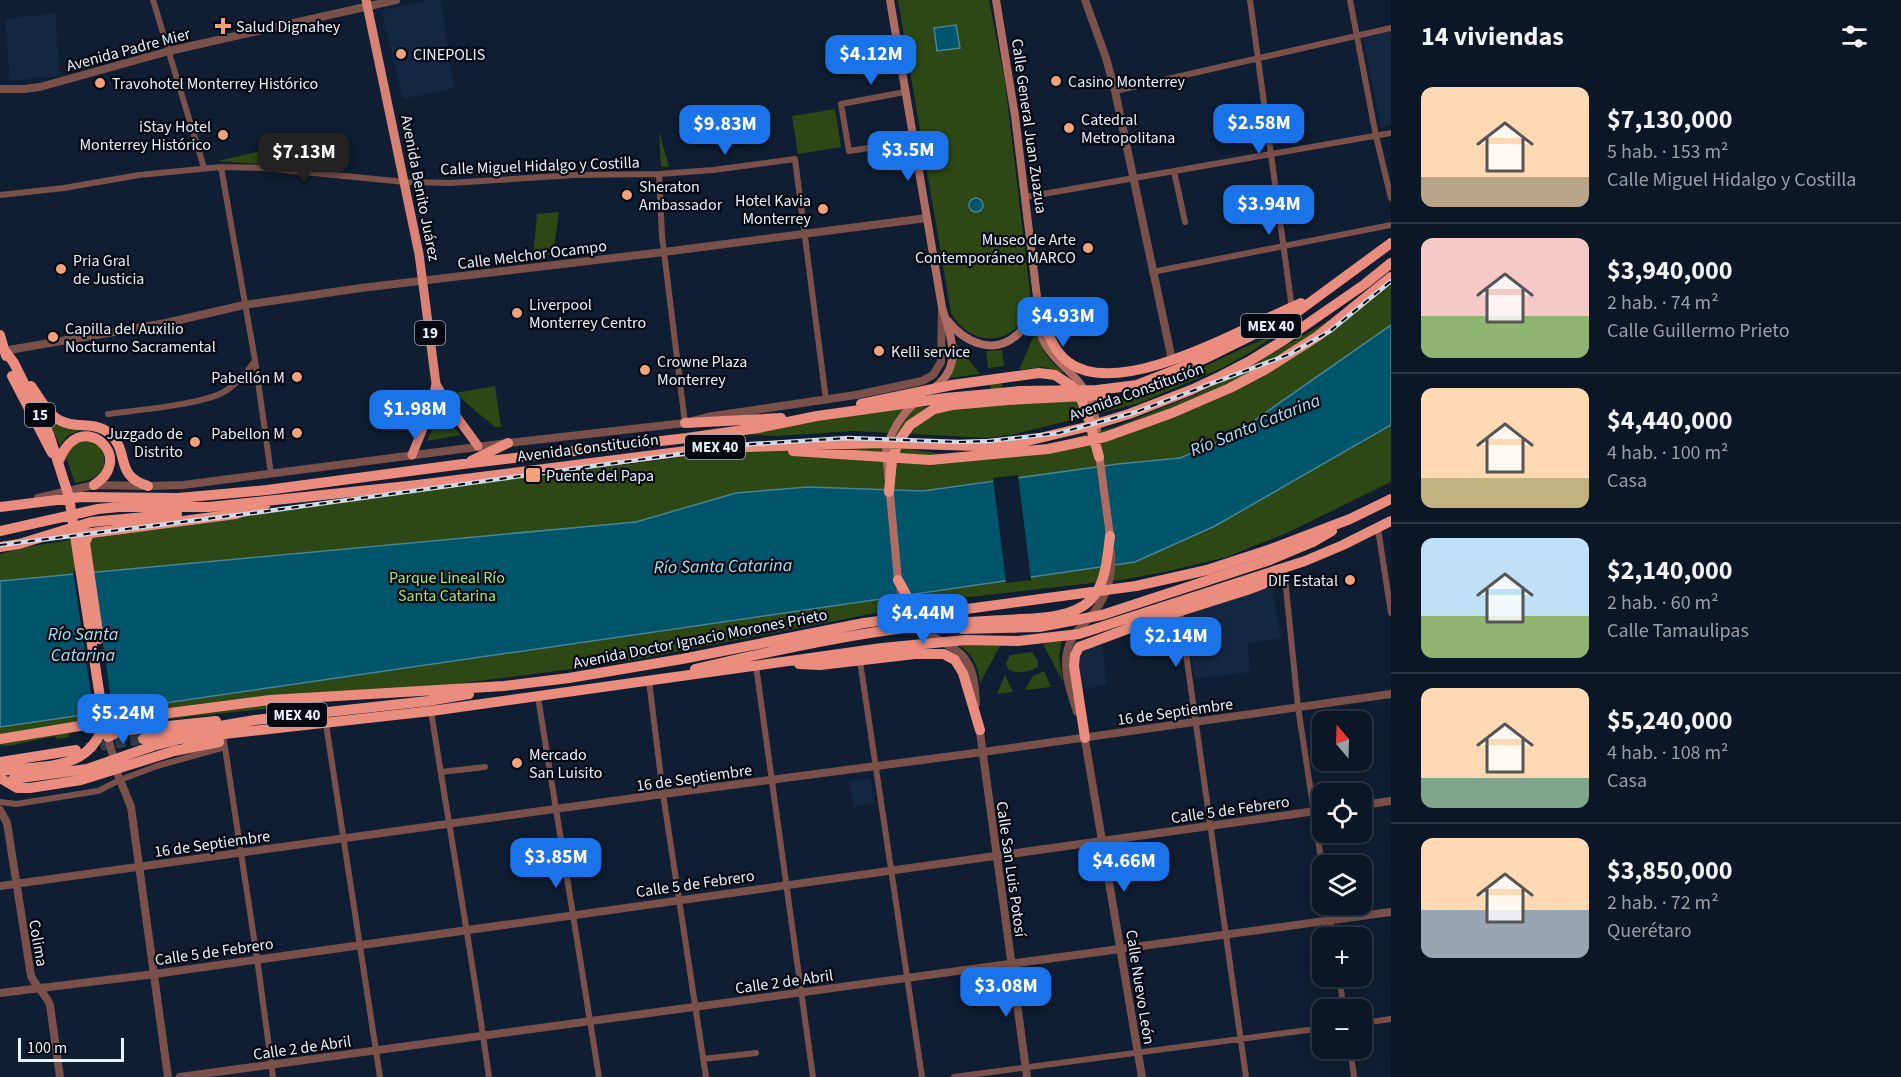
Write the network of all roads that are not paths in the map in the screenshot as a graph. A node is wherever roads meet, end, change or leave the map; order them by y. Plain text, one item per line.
1 (153, 0) edge
2 (396, 0) edge
3 (890, 0) edge
4 (996, 0) edge
5 (1085, 0) edge
6 (1250, 0) edge
7 (1350, 0) edge
8 (367, 3) edge
9 (1391, 27) edge
10 (1357, 35) junction
11 (169, 51) junction
12 (1258, 58) junction
13 (0, 89) edge
14 (1115, 91) junction
15 (905, 92) junction
16 (1391, 134) edge
17 (1376, 136) junction
18 (914, 141) junction
19 (1271, 155) junction
20 (221, 166) junction
21 (204, 168) junction
22 (1174, 171) junction
23 (658, 174) junction
24 (1132, 178) junction
25 (405, 182) junction
26 (0, 195) edge
27 (1026, 197) junction
28 (1391, 198) edge
29 (927, 218) junction
30 (1185, 222) dead end
31 (1391, 225) edge
32 (805, 234) junction
33 (1391, 243) edge
34 (1283, 245) junction
35 (664, 252) junction
36 (1391, 263) edge
37 (1152, 272) junction
38 (1391, 277) edge
39 (423, 281) junction
40 (1038, 303) junction
41 (244, 305) junction
42 (943, 311) junction
43 (1292, 311) junction
44 (0, 335) edge
45 (2, 351) edge
46 (255, 360) junction
47 (1172, 360) junction
48 (14, 363) junction
49 (436, 384) junction
50 (1137, 385) junction
51 (826, 400) junction
52 (108, 414) dead end
53 (817, 416) junction
54 (685, 423) junction
55 (508, 443) junction
56 (478, 446) junction
57 (710, 448) junction
58 (412, 455) junction
59 (1099, 457) junction
60 (58, 464) junction
61 (463, 464) junction
62 (271, 474) junction
63 (328, 483) junction
64 (94, 485) junction
65 (417, 485) junction
66 (148, 486) junction
67 (889, 492) junction
68 (280, 498) junction
69 (1391, 499) edge
70 (24, 503) junction
71 (0, 507) edge
72 (209, 507) junction
73 (1350, 519) junction
74 (1391, 521) edge
75 (1378, 529) junction
76 (0, 531) edge
77 (1110, 536) junction
78 (80, 537) junction
79 (0, 547) edge
80 (1283, 569) junction
81 (898, 580) junction
82 (1180, 612) junction
83 (1391, 614) edge
84 (860, 661) junction
85 (784, 662) junction
86 (756, 666) junction
87 (648, 681) junction
88 (1071, 691) joint
89 (1391, 694) edge
90 (538, 697) junction
91 (428, 701) junction
92 (1298, 707) junction
93 (252, 721) junction
94 (1195, 721) junction
95 (104, 723) junction
96 (326, 724) junction
97 (980, 730) junction
98 (120, 731) junction
99 (238, 734) junction
100 (108, 737) junction
101 (1085, 738) junction
102 (0, 739) edge
103 (142, 739) tunnel mouth
104 (224, 744) junction
105 (76, 750) tunnel mouth
106 (983, 752) junction
107 (877, 766) junction
108 (485, 767) dead end
109 (1, 770) edge
110 (441, 772) junction
111 (119, 777) junction
112 (771, 780) junction
113 (15, 783) junction
114 (663, 794) junction
115 (1312, 798) edge
116 (1391, 801) edge
117 (0, 802) edge
118 (1372, 804) edge
119 (0, 810) edge
120 (556, 810) junction
121 (1312, 811) edge
122 (449, 825) junction
123 (1209, 826) junction
124 (344, 838) junction
125 (1102, 841) junction
126 (240, 854) junction
127 (997, 855) junction
128 (140, 867) junction
129 (893, 870) junction
130 (16, 884) junction
131 (785, 884) junction
132 (0, 886) edge
133 (678, 899) junction
134 (1391, 912) edge
135 (573, 914) junction
136 (1329, 915) edge
137 (1330, 921) junction
138 (1331, 927) edge
139 (468, 930) junction
140 (1225, 934) junction
141 (360, 944) junction
142 (1121, 949) junction
143 (257, 958) junction
144 (1011, 964) junction
145 (155, 974) junction
146 (908, 977) junction
147 (38, 988) junction
148 (800, 992) junction
149 (0, 993) edge
150 (695, 1007) junction
151 (1391, 1018) edge
152 (1372, 1021) edge
153 (590, 1022) junction
154 (1312, 1029) edge
155 (484, 1037) junction
156 (1240, 1039) junction
157 (376, 1051) junction
158 (756, 1053) dead end
159 (1138, 1053) junction
160 (703, 1059) junction
161 (1352, 1059) edge
162 (272, 1065) junction
163 (1026, 1068) junction
164 (60, 1077) edge
165 (168, 1077) edge
166 (180, 1077) edge
167 (273, 1077) edge
168 (380, 1077) edge
169 (489, 1077) edge
170 (598, 1077) edge
171 (706, 1077) edge
172 (813, 1077) edge
173 (922, 1077) edge
174 (954, 1077) edge
175 (1027, 1077) edge
176 (1142, 1077) edge
177 (1246, 1077) edge
178 (1354, 1077) edge

1 - 11 street
2 - 8 street, Avenida Padre Mier
3 - 15 main road
4 - 27 main road, Calle General Juan Zuazua
5 - 14 street
6 - 12 street
7 - 10 street
8 - 11 street, Avenida Padre Mier
8 - 25 main road, Avenida Benito Juárez / 19
9 - 10 street
10 - 12 street
10 - 17 street
11 - 13 street, Avenida Padre Mier
11 - 21 street
12 - 14 street
12 - 19 street
14 - 24 street
15 - 18 main road
15 - 18 street
16 - 17 street
17 - 19 street
17 - 28 street
18 - 29 main road
19 - 22 street
19 - 34 street
20 - 21 street, Calle Miguel Hidalgo y Costilla
20 - 25 street, Calle Miguel Hidalgo y Costilla
20 - 41 street
21 - 26 street, Calle Miguel Hidalgo y Costilla
22 - 24 street
22 - 30 street
23 - 25 street, Calle Miguel Hidalgo y Costilla
23 - 32 street, Calle Miguel Hidalgo y Costilla
23 - 35 street
24 - 27 street
24 - 37 street
25 - 39 main road, Avenida Benito Juárez / 19
27 - 40 main road, Calle General Juan Zuazua
29 - 32 street, Calle Melchor Ocampo
29 - 42 main road
31 - 34 street
32 - 35 street, Calle Melchor Ocampo
32 - 51 street
33 - 43 highway, Avenida Constitución / MEX 40
34 - 37 street
34 - 43 street
35 - 39 street, Calle Melchor Ocampo
35 - 54 street
36 - 57 highway, Avenida Constitución / MEX 40
37 - 47 street
38 - 57 highway
39 - 41 street, Calle Melchor Ocampo
39 - 49 main road, Avenida Benito Juárez / 19
40 - 42 main road
40 - 47 highway
40 - 59 main road, Calle General Juan Zuazua
41 - 45 street, Calle Melchor Ocampo
41 - 46 street
42 - 51 street
42 - 67 main road
43 - 47 highway
43 - 50 highway, Avenida Constitución / MEX 40
44 - 45 highway, 15
45 - 48 highway, 15
45 - 60 highway, 15
46 - 52 street
46 - 62 street
48 - 60 highway, 15
48 - 66 highway
49 - 56 main road, Avenida Benito Juárez / 19
49 - 58 main road, Avenida Benito Juárez / 19
50 - 53 highway, Avenida Constitución / MEX 40
50 - 67 highway
51 - 54 street
53 - 54 highway
53 - 59 highway
53 - 61 highway, Avenida Constitución / MEX 40
54 - 55 street
55 - 56 street
55 - 61 highway
56 - 58 street
57 - 65 highway, Avenida Constitución / MEX 40
58 - 62 street
59 - 77 main road, Calle General Juan Zuazua
60 - 64 highway
60 - 78 highway, 15
61 - 63 highway, Avenida Constitución / MEX 40
62 - 66 street
63 - 65 highway
63 - 70 highway, Avenida Constitución / MEX 40
64 - 66 street
64 - 70 street
65 - 68 highway, Avenida Constitución / MEX 40
67 - 81 main road
68 - 72 highway, Avenida Constitución / MEX 40
68 - 78 highway
69 - 73 highway, Avenida Doctor Ignacio Morones Prieto / MEX 40
70 - 71 highway, Avenida Constitución / MEX 40
72 - 76 highway, Avenida Constitución / MEX 40
72 - 79 highway
73 - 81 highway
73 - 91 highway, Avenida Doctor Ignacio Morones Prieto / MEX 40
74 - 75 highway, Avenida Doctor Ignacio Morones Prieto / MEX 40
75 - 80 highway, Avenida Doctor Ignacio Morones Prieto / MEX 40
75 - 83 street
77 - 87 highway
77 - 88 street, Calle General Juan Zuazua
78 - 95 highway, 15
78 - 98 highway
80 - 82 highway
80 - 85 highway, Avenida Doctor Ignacio Morones Prieto / MEX 40
80 - 92 street
81 - 97 street, Calle San Luis Potosí
82 - 94 street
82 - 101 highway
84 - 85 highway
84 - 97 highway
84 - 107 street
85 - 86 highway, Avenida Doctor Ignacio Morones Prieto / MEX 40
86 - 87 highway, Avenida Doctor Ignacio Morones Prieto / MEX 40
86 - 112 street
87 - 90 highway, Avenida Doctor Ignacio Morones Prieto / MEX 40
87 - 114 street
88 - 101 street, Calle Nuevo León
89 - 92 street, 16 de Septiembre
90 - 91 highway, Avenida Doctor Ignacio Morones Prieto / MEX 40
90 - 120 street
91 - 93 highway, MEX 40
91 - 96 highway, Avenida Doctor Ignacio Morones Prieto / MEX 40
91 - 102 highway, Avenida Doctor Ignacio Morones Prieto / MEX 40
91 - 110 street
92 - 94 street, 16 de Septiembre
92 - 115 street
93 - 98 highway
93 - 103 highway, MEX 40
94 - 101 street, 16 de Septiembre
94 - 123 street
95 - 100 street, 15
95 - 109 highway
96 - 99 highway, Avenida Doctor Ignacio Morones Prieto / MEX 40
96 - 124 street
97 - 106 street, Calle San Luis Potosí
98 - 100 highway
99 - 104 highway
99 - 113 highway, Avenida Doctor Ignacio Morones Prieto / MEX 40
100 - 111 street, 15
101 - 106 street, 16 de Septiembre
101 - 125 street, Calle Nuevo León
104 - 111 street
104 - 113 highway
104 - 126 street
105 - 109 highway
106 - 107 street, 16 de Septiembre
106 - 127 street, Calle San Luis Potosí
107 - 112 street, 16 de Septiembre
107 - 129 street
108 - 110 street
109 - 113 highway
110 - 122 street
111 - 117 street
111 - 128 street
112 - 114 street, 16 de Septiembre
112 - 131 street
114 - 120 street, 16 de Septiembre
114 - 133 street
116 - 118 street
119 - 130 street, Colima
120 - 122 street, 16 de Septiembre
120 - 135 street
121 - 123 street, Calle 5 de Febrero
122 - 124 street, 16 de Septiembre
122 - 139 street
123 - 125 street, Calle 5 de Febrero
123 - 140 street
124 - 126 street, 16 de Septiembre
124 - 141 street
125 - 127 street, Calle 5 de Febrero
125 - 142 street, Calle Nuevo León
126 - 128 street, 16 de Septiembre
126 - 143 street
127 - 129 street, Calle 5 de Febrero
127 - 144 street, Calle San Luis Potosí
128 - 130 street, 16 de Septiembre
128 - 145 street
129 - 131 street, Calle 5 de Febrero
129 - 146 street
130 - 132 street, 16 de Septiembre
130 - 147 street, Colima
131 - 133 street, Calle 5 de Febrero
131 - 148 street
133 - 135 street, Calle 5 de Febrero
133 - 150 street
134 - 137 street, Calle 2 de Abril
135 - 139 street, Calle 5 de Febrero
135 - 153 street
136 - 137 street
137 - 138 street
137 - 140 street, Calle 2 de Abril
139 - 141 street, Calle 5 de Febrero
139 - 155 street
140 - 142 street, Calle 2 de Abril
140 - 156 street
141 - 143 street, Calle 5 de Febrero
141 - 157 street
142 - 144 street, Calle 2 de Abril
142 - 159 street, Calle Nuevo León
143 - 145 street, Calle 5 de Febrero
143 - 162 street
144 - 146 street, Calle 2 de Abril
144 - 163 street, Calle San Luis Potosí
145 - 147 street, Calle 5 de Febrero
145 - 165 street
146 - 148 street, Calle 2 de Abril
146 - 173 street
147 - 149 street, Calle 5 de Febrero
147 - 164 street, Colima
148 - 150 street, Calle 2 de Abril
148 - 172 street
150 - 153 street, Calle 2 de Abril
150 - 160 street
151 - 152 street
153 - 155 street, Calle 2 de Abril
153 - 170 street
154 - 156 street
155 - 157 street, Calle 2 de Abril
155 - 169 street
156 - 159 street
156 - 177 street
157 - 162 street, Calle 2 de Abril
157 - 168 street
158 - 160 street
159 - 163 street
159 - 176 street, Calle Nuevo León
160 - 171 street
161 - 178 street
162 - 166 street, Calle 2 de Abril
162 - 167 street
163 - 174 street
163 - 175 street, Calle San Luis Potosí

